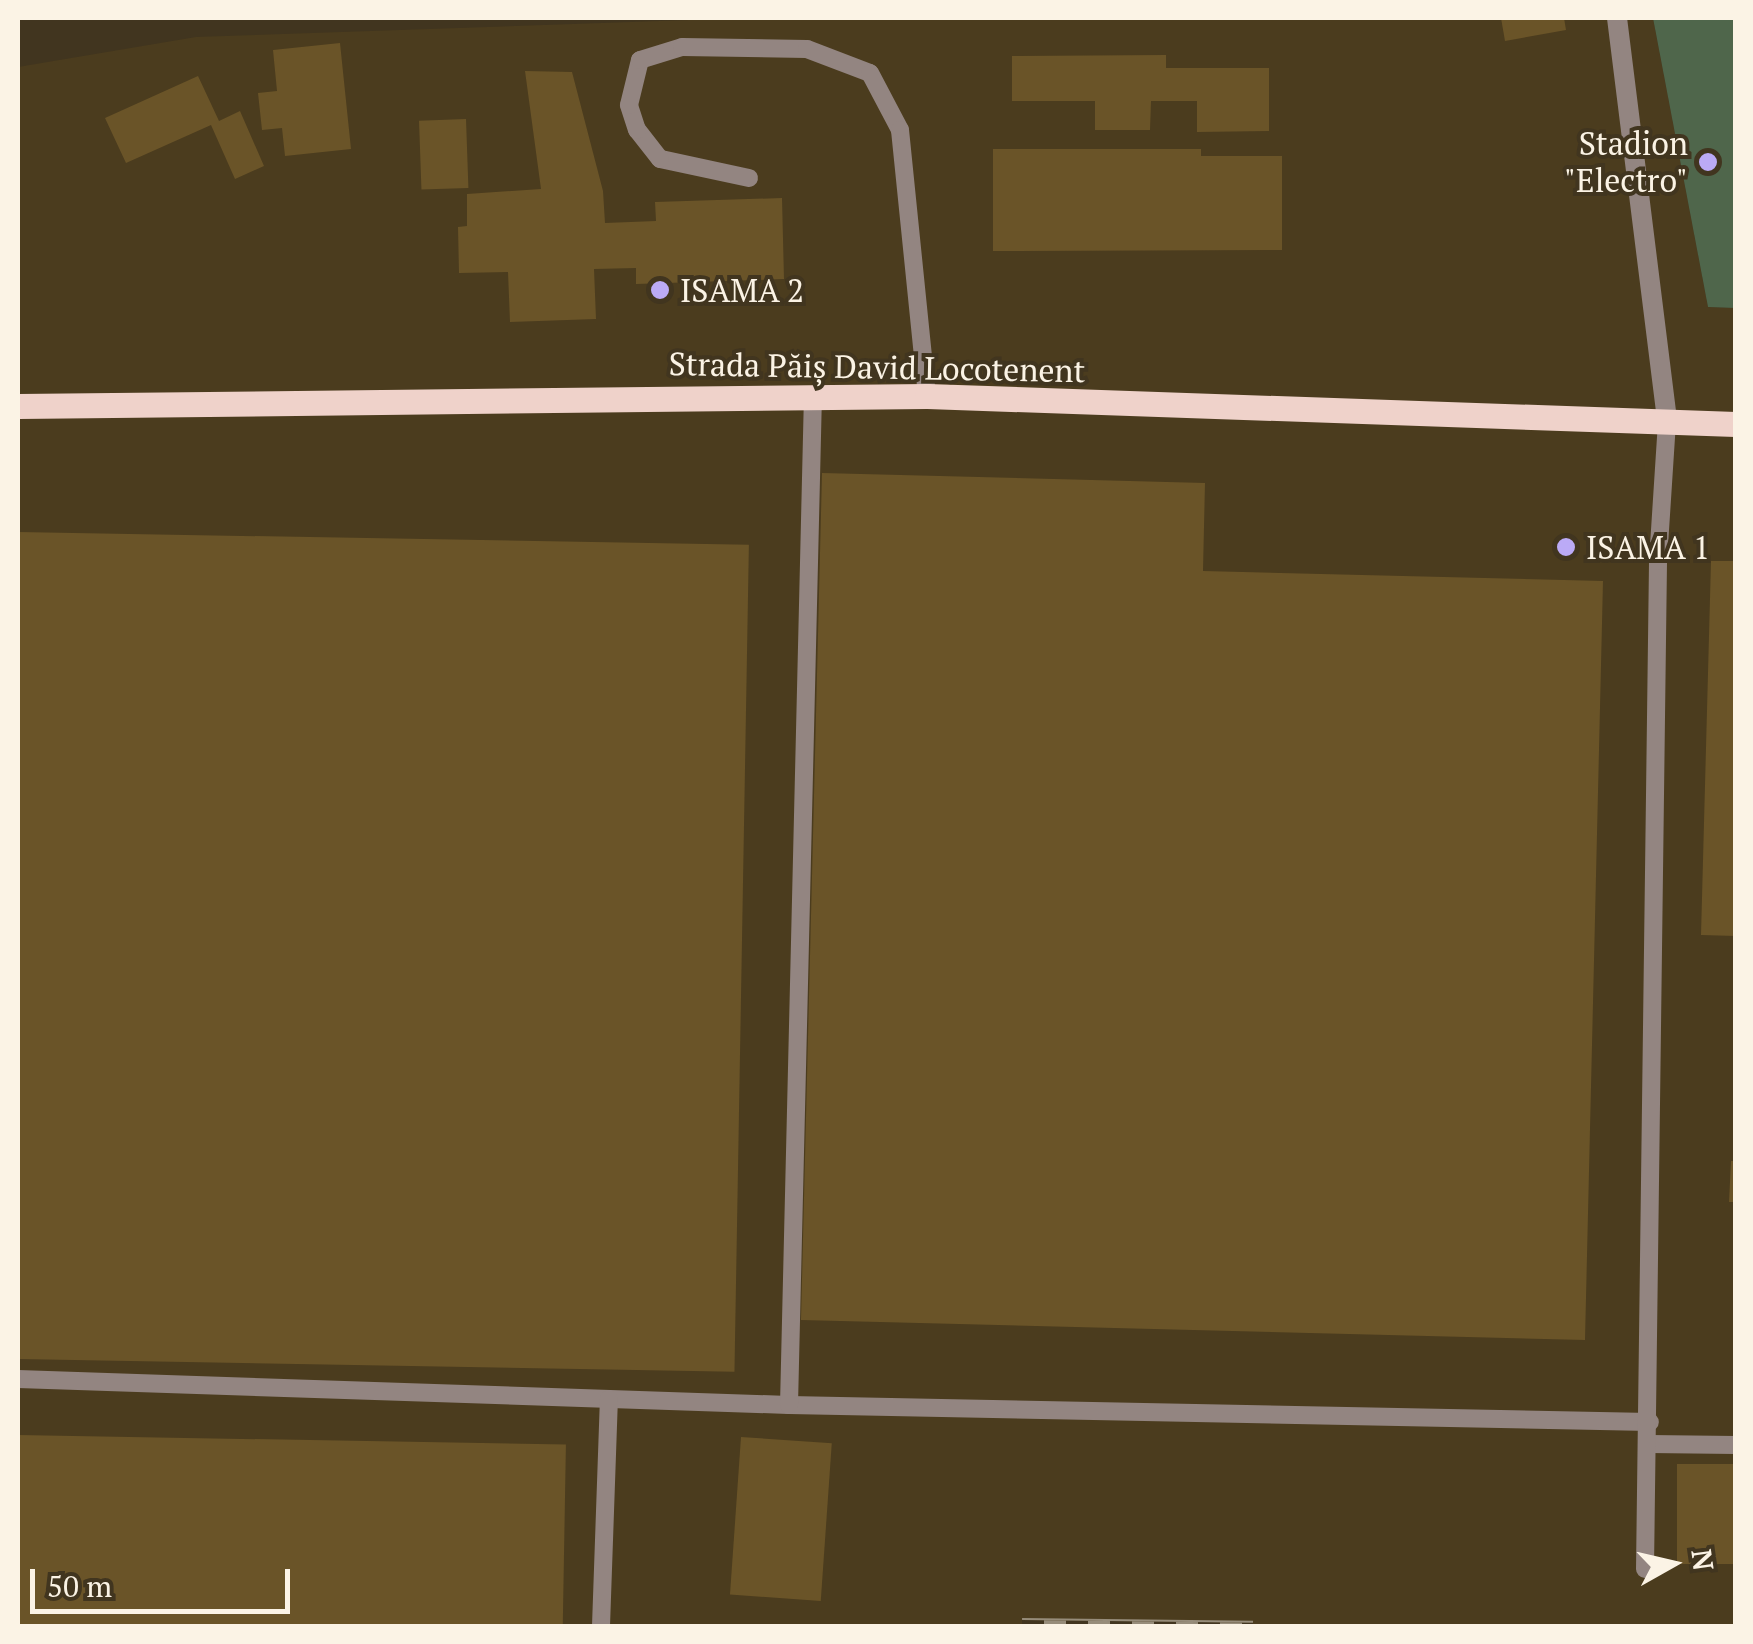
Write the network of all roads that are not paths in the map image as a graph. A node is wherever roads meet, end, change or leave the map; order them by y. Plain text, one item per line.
1 (1617, 18) edge
2 (749, 178) dead end
3 (813, 395) junction
4 (927, 396) junction
5 (18, 406) edge
6 (1667, 420) junction
7 (1736, 424) edge
8 (18, 1379) edge
9 (609, 1398) junction
10 (789, 1404) junction
11 (1650, 1422) junction
12 (1649, 1444) junction
13 (1736, 1445) edge
14 (1645, 1568) dead end
15 (601, 1626) edge

1 - 6 street
2 - 4 lane
3 - 4 main road, Strada Păiș David Locotenent
3 - 5 main road, Strada Păiș David Locotenent
3 - 10 lane
4 - 6 main road, Strada Păiș David Locotenent
6 - 7 main road, Strada Păiș David Locotenent
6 - 11 lane
8 - 9 lane
9 - 10 lane
9 - 15 lane
10 - 11 lane
11 - 12 lane
12 - 13 lane
12 - 14 lane

